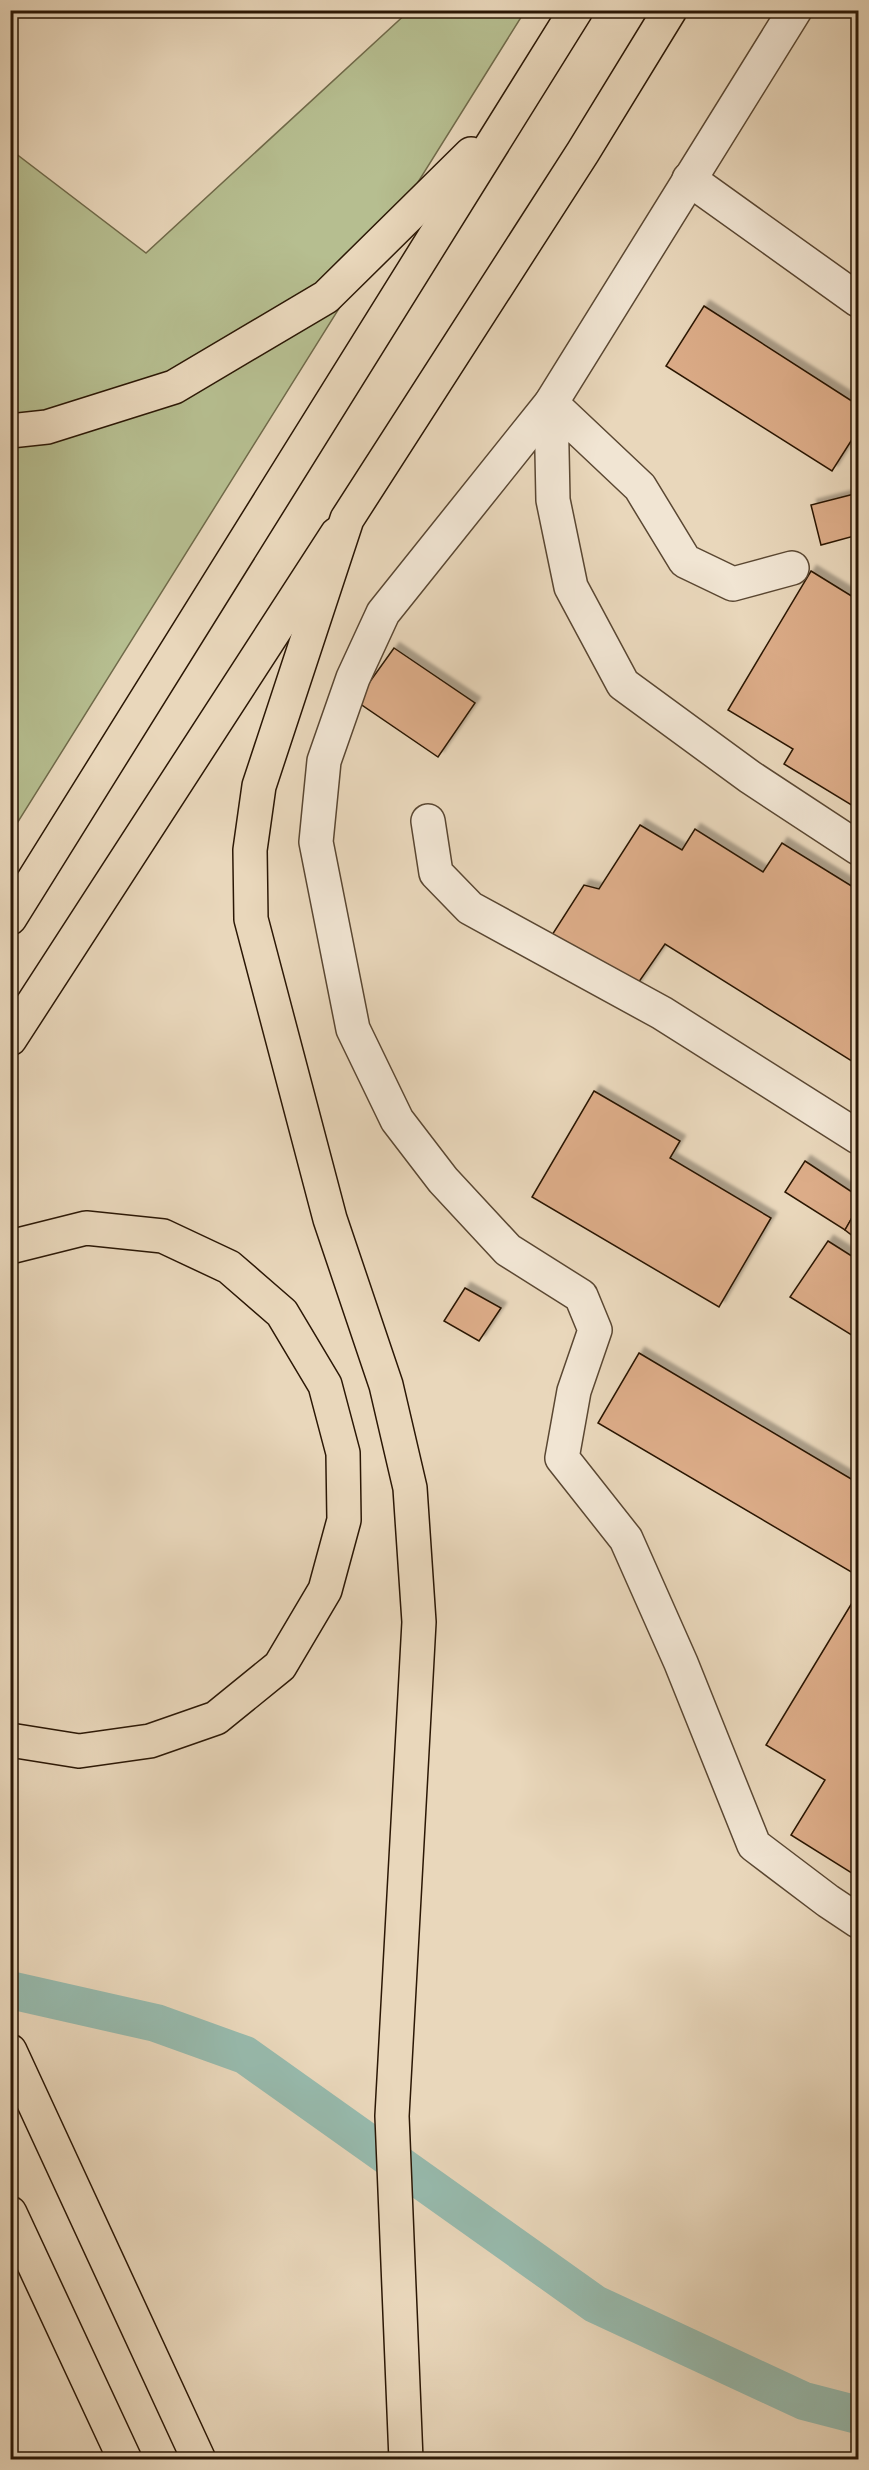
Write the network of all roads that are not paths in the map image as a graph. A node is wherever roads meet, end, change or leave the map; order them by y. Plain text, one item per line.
1 (576, 10) edge
2 (670, 10) edge
3 (795, 10) edge
4 (510, 115) junction
5 (689, 178) junction
6 (858, 300) edge
7 (551, 403) junction
8 (10, 431) edge
9 (347, 519) junction
10 (792, 568) dead end
11 (428, 820) dead end
12 (858, 848) edge
13 (10, 918) edge
14 (10, 1039) edge
15 (858, 1137) edge
16 (10, 1247) edge
17 (10, 1740) edge
18 (858, 1921) edge
19 (10, 2051) edge
20 (10, 2213) edge
21 (125, 2460) edge
22 (199, 2460) edge
23 (406, 2460) edge

1 - 4 main road
2 - 9 main road
3 - 5 street
4 - 8 main road
4 - 13 main road
5 - 6 street
5 - 7 street
7 - 10 street
7 - 12 street
7 - 18 street
9 - 14 main road
9 - 23 main road
11 - 15 street
16 - 17 main road
19 - 22 main road
20 - 21 main road

